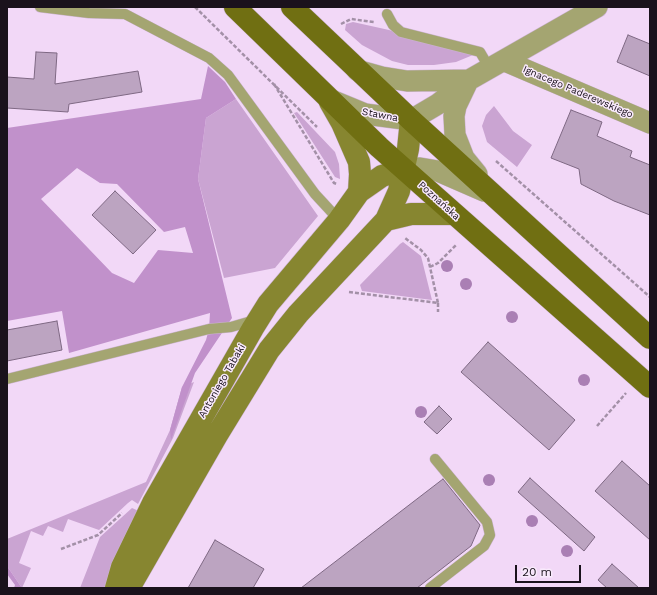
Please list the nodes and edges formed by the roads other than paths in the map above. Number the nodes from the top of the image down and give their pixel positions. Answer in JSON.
{"nodes":[{"id":1,"x":40,"y":7,"type":"edge"},
{"id":2,"x":235,"y":7,"type":"edge"},
{"id":3,"x":292,"y":7,"type":"edge"},
{"id":4,"x":597,"y":7,"type":"edge"},
{"id":5,"x":387,"y":14,"type":"dead end"},
{"id":6,"x":498,"y":65,"type":"junction"},
{"id":7,"x":357,"y":70,"type":"junction"},
{"id":8,"x":469,"y":80,"type":"junction"},
{"id":9,"x":329,"y":99,"type":"junction"},
{"id":10,"x":411,"y":120,"type":"junction"},
{"id":11,"x":650,"y":124,"type":"edge"},
{"id":12,"x":404,"y":169,"type":"junction"},
{"id":13,"x":350,"y":188,"type":"junction"},
{"id":14,"x":497,"y":198,"type":"junction"},
{"id":15,"x":454,"y":214,"type":"junction"},
{"id":16,"x":339,"y":220,"type":"junction"},
{"id":17,"x":386,"y":220,"type":"junction"},
{"id":18,"x":259,"y":319,"type":"junction"},
{"id":19,"x":650,"y":338,"type":"edge"},
{"id":20,"x":7,"y":379,"type":"edge"},
{"id":21,"x":650,"y":387,"type":"edge"},
{"id":22,"x":435,"y":459,"type":"dead end"},
{"id":23,"x":116,"y":588,"type":"edge"},
{"id":24,"x":129,"y":588,"type":"edge"},
{"id":25,"x":430,"y":588,"type":"edge"}],
"edges":[{"from":1,"to":16,"type":"lane"},
{"from":2,"to":9,"type":"main road","name":"Poznańska"},
{"from":3,"to":7,"type":"main road"},
{"from":4,"to":6,"type":"street","name":"Stawna"},
{"from":5,"to":6,"type":"lane"},
{"from":6,"to":8,"type":"street","name":"Stawna"},
{"from":6,"to":11,"type":"street","name":"Ignacego Paderewskiego"},
{"from":7,"to":8,"type":"street","name":"Stawna"},
{"from":7,"to":10,"type":"main road"},
{"from":8,"to":10,"type":"street","name":"Stawna"},
{"from":8,"to":14,"type":"street"},
{"from":9,"to":10,"type":"street","name":"Stawna"},
{"from":9,"to":12,"type":"main road","name":"Poznańska"},
{"from":9,"to":13,"type":"street","name":"Antoniego Tabaki"},
{"from":10,"to":12,"type":"street"},
{"from":10,"to":14,"type":"main road"},
{"from":12,"to":13,"type":"street","name":"Antoniego Tabaki"},
{"from":12,"to":14,"type":"street","name":"Antoniego Tabaki"},
{"from":12,"to":15,"type":"main road","name":"Poznańska"},
{"from":12,"to":17,"type":"street"},
{"from":13,"to":16,"type":"street","name":"Antoniego Tabaki"},
{"from":14,"to":19,"type":"main road"},
{"from":15,"to":17,"type":"street"},
{"from":15,"to":21,"type":"main road","name":"Poznańska"},
{"from":16,"to":18,"type":"street","name":"Antoniego Tabaki"},
{"from":17,"to":24,"type":"street"},
{"from":18,"to":20,"type":"lane"},
{"from":18,"to":23,"type":"street","name":"Antoniego Tabaki"},
{"from":22,"to":25,"type":"lane"}]}
